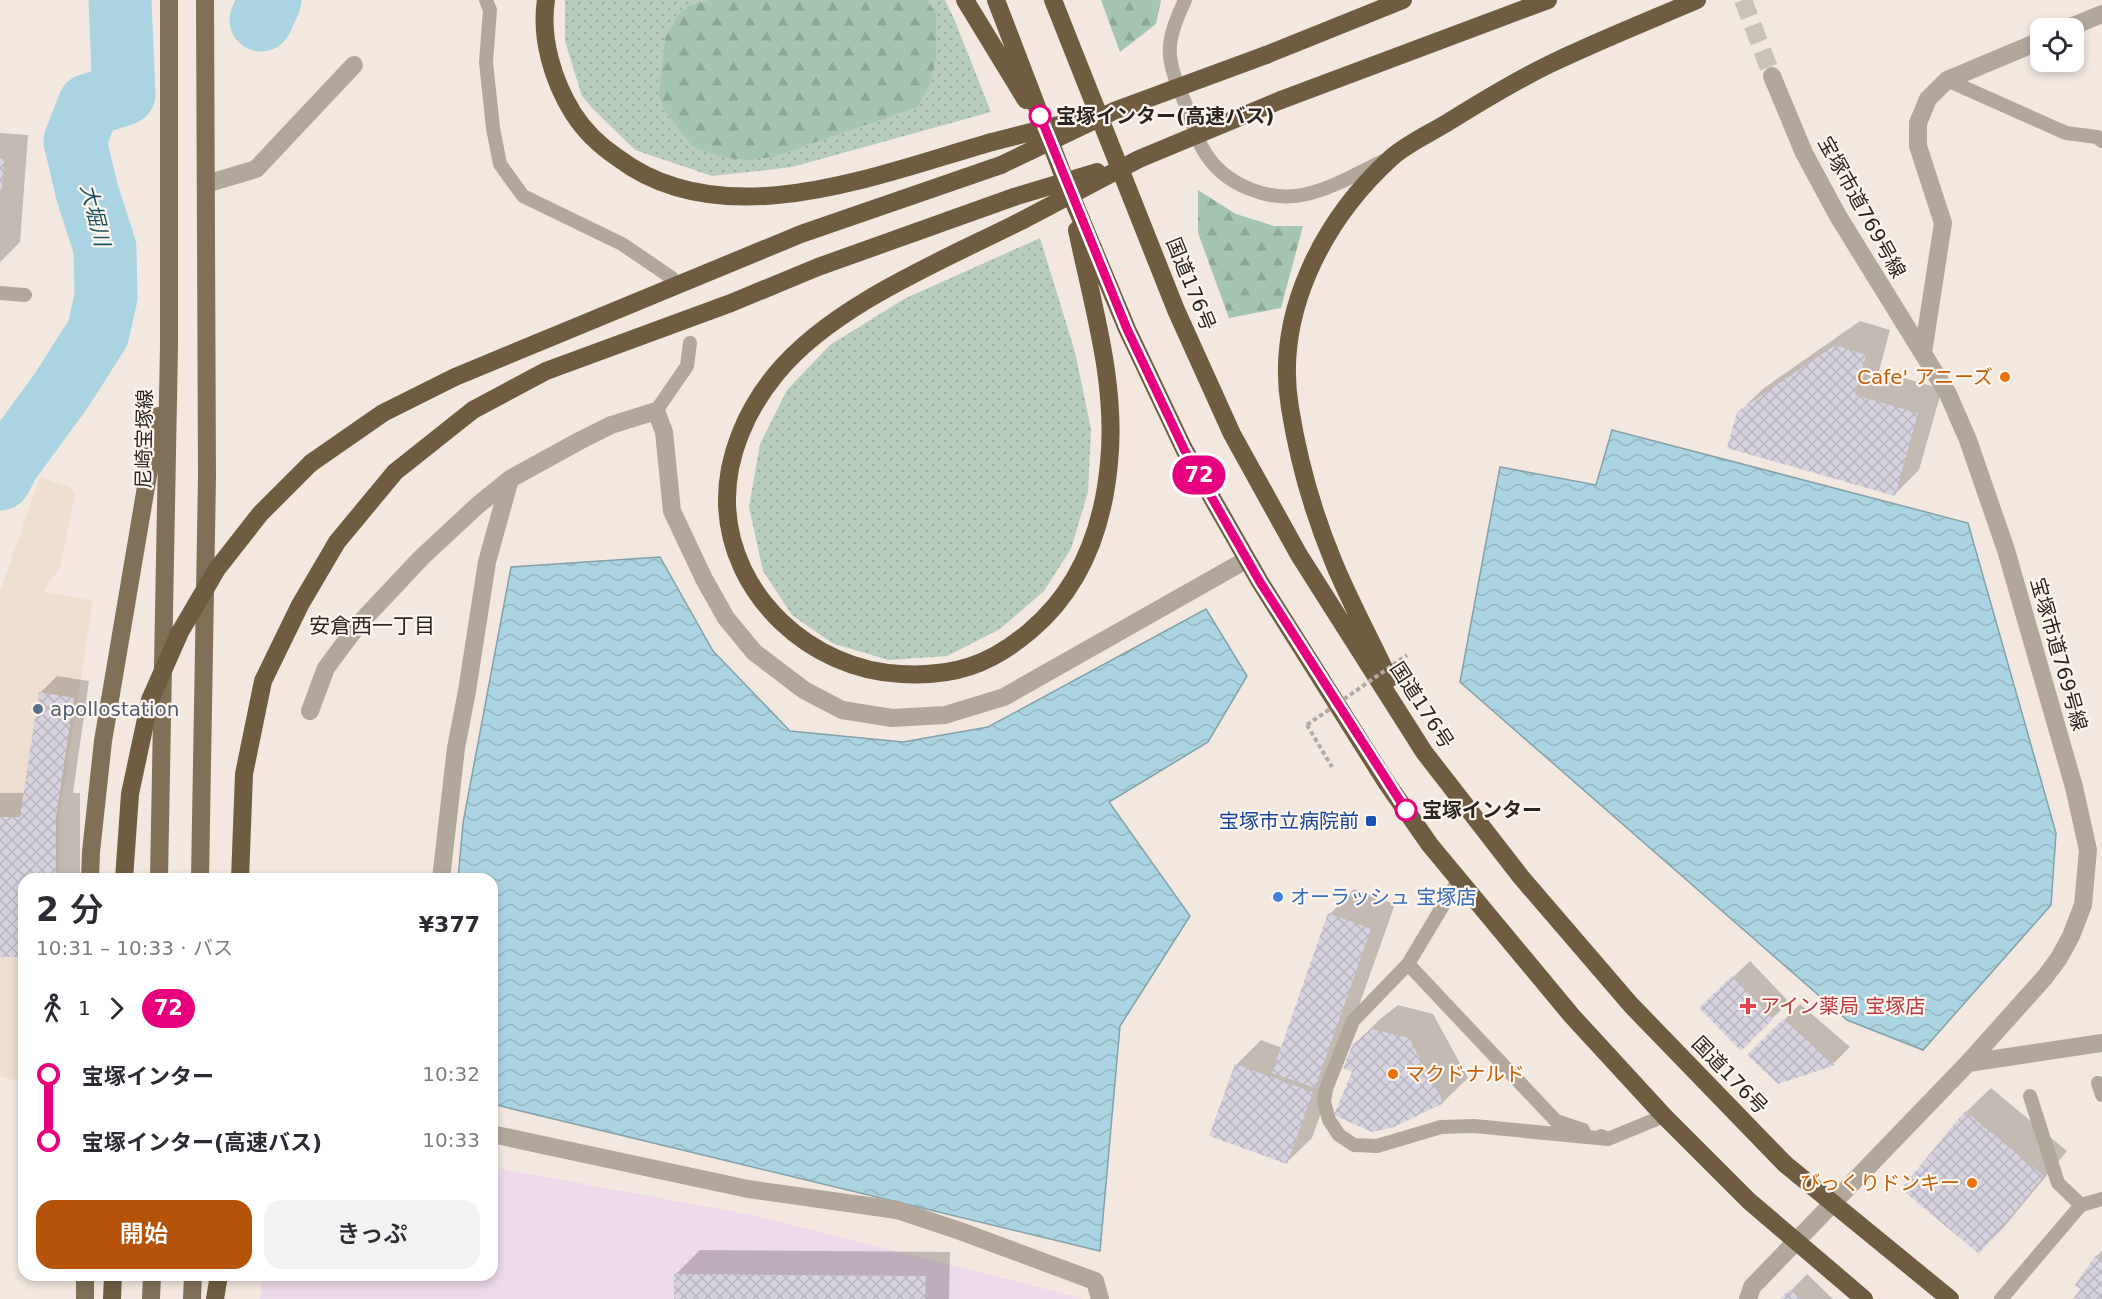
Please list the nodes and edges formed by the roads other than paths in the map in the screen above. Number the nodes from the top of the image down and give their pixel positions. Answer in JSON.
{"nodes":[{"id":1,"x":169,"y":0,"type":"edge"},
{"id":2,"x":205,"y":0,"type":"edge"},
{"id":3,"x":486,"y":0,"type":"edge"},
{"id":4,"x":546,"y":0,"type":"edge"},
{"id":5,"x":965,"y":0,"type":"edge"},
{"id":6,"x":996,"y":0,"type":"edge"},
{"id":7,"x":1053,"y":0,"type":"edge"},
{"id":8,"x":1185,"y":0,"type":"edge"},
{"id":9,"x":1403,"y":0,"type":"edge"},
{"id":10,"x":1548,"y":0,"type":"edge"},
{"id":11,"x":1697,"y":0,"type":"edge"},
{"id":12,"x":2102,"y":14,"type":"edge"},
{"id":13,"x":2084,"y":21,"type":"edge"},
{"id":14,"x":2030,"y":45,"type":"edge"},
{"id":15,"x":354,"y":65,"type":"dead end"},
{"id":16,"x":1772,"y":76,"type":"tunnel mouth"},
{"id":17,"x":1947,"y":80,"type":"junction"},
{"id":18,"x":1114,"y":111,"type":"junction"},
{"id":19,"x":1047,"y":135,"type":"junction"},
{"id":20,"x":2102,"y":141,"type":"edge"},
{"id":21,"x":1393,"y":157,"type":"junction"},
{"id":22,"x":1139,"y":159,"type":"junction"},
{"id":23,"x":206,"y":184,"type":"junction"},
{"id":24,"x":1068,"y":188,"type":"junction"},
{"id":25,"x":672,"y":278,"type":"dead end"},
{"id":26,"x":0,"y":293,"type":"edge"},
{"id":27,"x":25,"y":295,"type":"dead end"},
{"id":28,"x":690,"y":343,"type":"dead end"},
{"id":29,"x":169,"y":346,"type":"junction"},
{"id":30,"x":1923,"y":353,"type":"junction"},
{"id":31,"x":656,"y":411,"type":"junction"},
{"id":32,"x":510,"y":479,"type":"junction"},
{"id":33,"x":1246,"y":560,"type":"junction"},
{"id":34,"x":310,"y":711,"type":"dead end"},
{"id":35,"x":1424,"y":752,"type":"junction"},
{"id":36,"x":2095,"y":851,"type":"edge"},
{"id":37,"x":90,"y":873,"type":"edge"},
{"id":38,"x":124,"y":873,"type":"edge"},
{"id":39,"x":159,"y":873,"type":"edge"},
{"id":40,"x":200,"y":873,"type":"edge"},
{"id":41,"x":240,"y":873,"type":"edge"},
{"id":42,"x":442,"y":873,"type":"edge"},
{"id":43,"x":1459,"y":879,"type":"junction"},
{"id":44,"x":1408,"y":964,"type":"junction"},
{"id":45,"x":2102,"y":1043,"type":"edge"},
{"id":46,"x":1968,"y":1063,"type":"junction"},
{"id":47,"x":2030,"y":1096,"type":"dead end"},
{"id":48,"x":1664,"y":1116,"type":"junction"},
{"id":49,"x":498,"y":1135,"type":"edge"},
{"id":50,"x":1608,"y":1138,"type":"junction"},
{"id":51,"x":2102,"y":1199,"type":"edge"},
{"id":52,"x":1832,"y":1203,"type":"junction"},
{"id":53,"x":2081,"y":1205,"type":"junction"},
{"id":54,"x":1795,"y":1241,"type":"junction"},
{"id":55,"x":85,"y":1281,"type":"edge"},
{"id":56,"x":113,"y":1281,"type":"edge"},
{"id":57,"x":152,"y":1281,"type":"edge"},
{"id":58,"x":193,"y":1281,"type":"edge"},
{"id":59,"x":218,"y":1281,"type":"edge"},
{"id":60,"x":85,"y":1299,"type":"edge"},
{"id":61,"x":112,"y":1299,"type":"edge"},
{"id":62,"x":151,"y":1299,"type":"edge"},
{"id":63,"x":192,"y":1299,"type":"edge"},
{"id":64,"x":215,"y":1299,"type":"edge"},
{"id":65,"x":1100,"y":1299,"type":"edge"},
{"id":66,"x":1748,"y":1299,"type":"edge"},
{"id":67,"x":1864,"y":1299,"type":"edge"},
{"id":68,"x":1950,"y":1299,"type":"edge"},
{"id":69,"x":2001,"y":1299,"type":"edge"}],
"edges":[{"from":1,"to":29,"type":"main road","name":"尼崎宝塚線"},
{"from":2,"to":23,"type":"main road"},
{"from":3,"to":25,"type":"lane"},
{"from":4,"to":18,"type":"highway","bridge":true},
{"from":5,"to":19,"type":"highway"},
{"from":6,"to":19,"type":"highway"},
{"from":7,"to":35,"type":"highway","name":"国道176号"},
{"from":8,"to":21,"type":"lane"},
{"from":9,"to":18,"type":"highway","bridge":true},
{"from":10,"to":22,"type":"highway","bridge":true},
{"from":11,"to":21,"type":"highway"},
{"from":12,"to":13,"type":"street"},
{"from":14,"to":17,"type":"street"},
{"from":15,"to":23,"type":"street"},
{"from":16,"to":30,"type":"street","name":"宝塚市道769号線"},
{"from":17,"to":20,"type":"lane"},
{"from":17,"to":30,"type":"street"},
{"from":18,"to":38,"type":"highway","bridge":true},
{"from":19,"to":24,"type":"highway"},
{"from":21,"to":35,"type":"highway"},
{"from":22,"to":24,"type":"highway","bridge":true},
{"from":22,"to":41,"type":"highway","bridge":true},
{"from":23,"to":40,"type":"main road"},
{"from":24,"to":33,"type":"highway"},
{"from":26,"to":27,"type":"lane"},
{"from":28,"to":31,"type":"lane"},
{"from":29,"to":37,"type":"main road"},
{"from":29,"to":39,"type":"main road","name":"尼崎宝塚線"},
{"from":30,"to":36,"type":"street","name":"宝塚市道769号線"},
{"from":31,"to":32,"type":"street"},
{"from":31,"to":33,"type":"street"},
{"from":32,"to":34,"type":"street"},
{"from":32,"to":42,"type":"street"},
{"from":33,"to":43,"type":"highway"},
{"from":35,"to":52,"type":"highway","name":"国道176号"},
{"from":36,"to":46,"type":"street","name":"宝塚市道769号線"},
{"from":43,"to":44,"type":"lane"},
{"from":43,"to":48,"type":"highway"},
{"from":44,"to":50,"type":"lane"},
{"from":44,"to":50,"type":"lane"},
{"from":45,"to":46,"type":"street"},
{"from":46,"to":52,"type":"street","name":"宝塚市道769号線"},
{"from":47,"to":53,"type":"lane"},
{"from":48,"to":50,"type":"lane"},
{"from":48,"to":54,"type":"highway"},
{"from":49,"to":65,"type":"street"},
{"from":51,"to":53,"type":"lane"},
{"from":52,"to":54,"type":"street","name":"宝塚市道769号線"},
{"from":52,"to":68,"type":"highway","name":"国道176号"},
{"from":53,"to":69,"type":"lane"},
{"from":54,"to":66,"type":"street","name":"宝塚市道769号線"},
{"from":54,"to":67,"type":"highway"},
{"from":55,"to":60,"type":"main road"},
{"from":56,"to":61,"type":"highway"},
{"from":57,"to":62,"type":"main road"},
{"from":58,"to":63,"type":"main road"},
{"from":59,"to":64,"type":"highway"}]}
